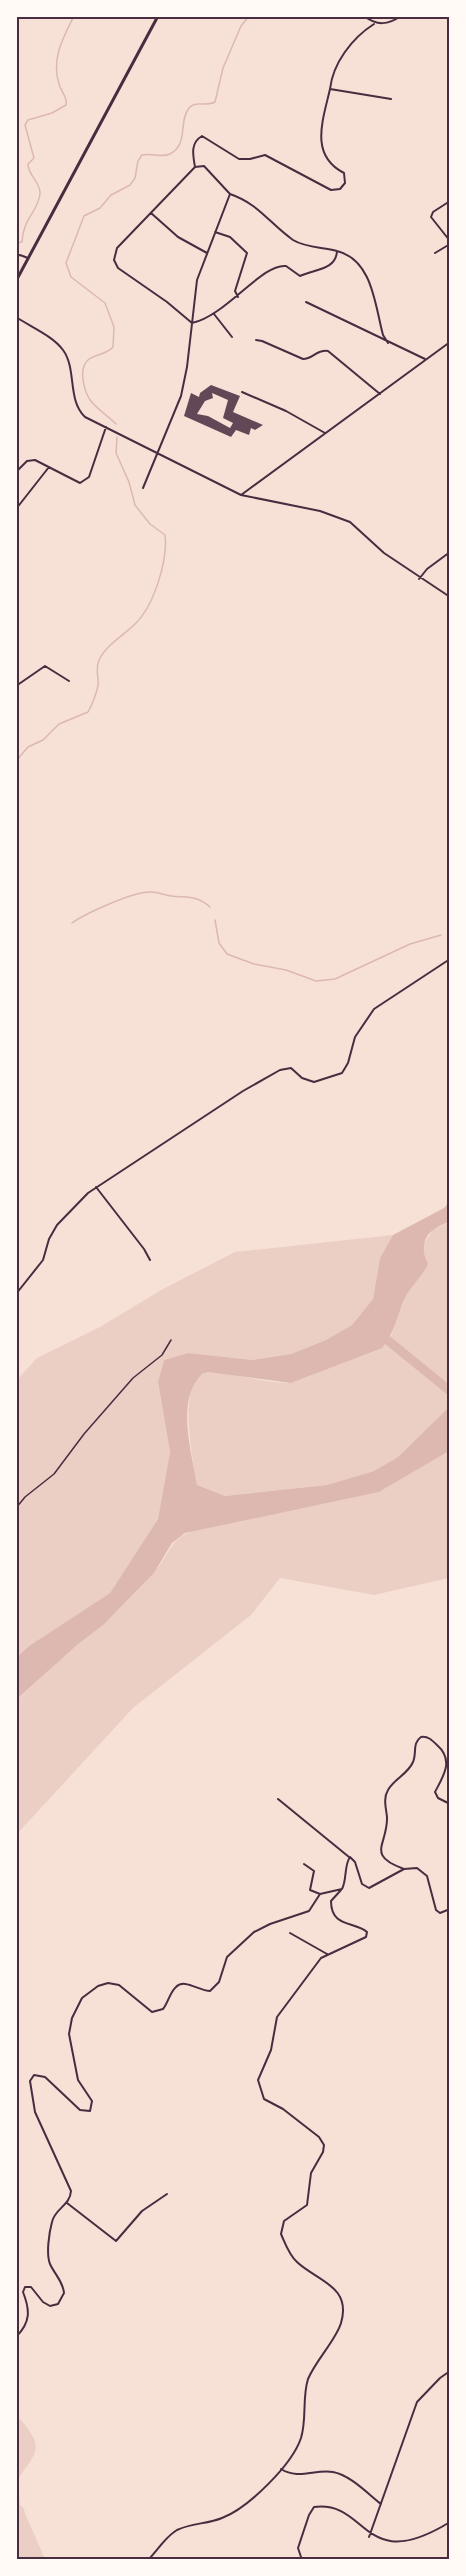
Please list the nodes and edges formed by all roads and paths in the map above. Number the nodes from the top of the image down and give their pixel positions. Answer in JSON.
{"nodes":[{"id":1,"x":158,"y":16,"type":"edge"},
{"id":2,"x":364,"y":16,"type":"edge"},
{"id":3,"x":401,"y":16,"type":"edge"},
{"id":4,"x":374,"y":24,"type":"junction"},
{"id":5,"x":330,"y":89,"type":"junction"},
{"id":6,"x":391,"y":99,"type":"dead end"},
{"id":7,"x":195,"y":167,"type":"junction"},
{"id":8,"x":231,"y":194,"type":"junction"},
{"id":9,"x":450,"y":201,"type":"edge"},
{"id":10,"x":151,"y":213,"type":"junction"},
{"id":11,"x":215,"y":232,"type":"junction"},
{"id":12,"x":450,"y":243,"type":"edge"},
{"id":13,"x":337,"y":250,"type":"junction"},
{"id":14,"x":207,"y":253,"type":"junction"},
{"id":15,"x":435,"y":253,"type":"dead end"},
{"id":16,"x":16,"y":256,"type":"edge"},
{"id":17,"x":29,"y":258,"type":"junction"},
{"id":18,"x":16,"y":281,"type":"edge"},
{"id":19,"x":238,"y":297,"type":"junction"},
{"id":20,"x":306,"y":302,"type":"dead end"},
{"id":21,"x":214,"y":314,"type":"junction"},
{"id":22,"x":16,"y":317,"type":"edge"},
{"id":23,"x":192,"y":323,"type":"junction"},
{"id":24,"x":232,"y":337,"type":"dead end"},
{"id":25,"x":256,"y":340,"type":"dead end"},
{"id":26,"x":450,"y":342,"type":"edge"},
{"id":27,"x":388,"y":343,"type":"junction"},
{"id":28,"x":426,"y":360,"type":"junction"},
{"id":29,"x":242,"y":392,"type":"dead end"},
{"id":30,"x":380,"y":394,"type":"junction"},
{"id":31,"x":106,"y":427,"type":"junction"},
{"id":32,"x":325,"y":433,"type":"junction"},
{"id":33,"x":157,"y":452,"type":"junction"},
{"id":34,"x":49,"y":467,"type":"junction"},
{"id":35,"x":16,"y":472,"type":"edge"},
{"id":36,"x":143,"y":488,"type":"dead end"},
{"id":37,"x":241,"y":495,"type":"junction"},
{"id":38,"x":16,"y":509,"type":"edge"},
{"id":39,"x":450,"y":552,"type":"edge"},
{"id":40,"x":419,"y":579,"type":"junction"},
{"id":41,"x":450,"y":597,"type":"edge"},
{"id":42,"x":69,"y":681,"type":"dead end"},
{"id":43,"x":16,"y":686,"type":"edge"},
{"id":44,"x":450,"y":959,"type":"edge"},
{"id":45,"x":96,"y":1187,"type":"junction"},
{"id":46,"x":150,"y":1260,"type":"dead end"},
{"id":47,"x":16,"y":1294,"type":"edge"},
{"id":48,"x":171,"y":1340,"type":"dead end"},
{"id":49,"x":16,"y":1508,"type":"edge"},
{"id":50,"x":278,"y":1798,"type":"dead end"},
{"id":51,"x":450,"y":1804,"type":"edge"},
{"id":52,"x":349,"y":1857,"type":"junction"},
{"id":53,"x":304,"y":1864,"type":"dead end"},
{"id":54,"x":404,"y":1869,"type":"junction"},
{"id":55,"x":342,"y":1889,"type":"junction"},
{"id":56,"x":320,"y":1894,"type":"junction"},
{"id":57,"x":450,"y":1909,"type":"edge"},
{"id":58,"x":290,"y":1933,"type":"dead end"},
{"id":59,"x":327,"y":1954,"type":"junction"},
{"id":60,"x":167,"y":2194,"type":"dead end"},
{"id":61,"x":67,"y":2204,"type":"junction"},
{"id":62,"x":16,"y":2337,"type":"edge"},
{"id":63,"x":450,"y":2371,"type":"edge"},
{"id":64,"x":281,"y":2469,"type":"junction"},
{"id":65,"x":381,"y":2504,"type":"junction"},
{"id":66,"x":450,"y":2522,"type":"edge"},
{"id":67,"x":369,"y":2537,"type":"junction"},
{"id":68,"x":374,"y":2541,"type":"dead end"},
{"id":69,"x":397,"y":2546,"type":"dead end"},
{"id":70,"x":148,"y":2559,"type":"edge"},
{"id":71,"x":302,"y":2559,"type":"edge"}],
"edges":[{"from":1,"to":17,"type":"street"},
{"from":2,"to":4,"type":"street"},
{"from":3,"to":4,"type":"street"},
{"from":4,"to":5,"type":"street"},
{"from":5,"to":6,"type":"street"},
{"from":5,"to":7,"type":"street"},
{"from":7,"to":8,"type":"street"},
{"from":7,"to":10,"type":"street"},
{"from":8,"to":11,"type":"street"},
{"from":8,"to":13,"type":"street"},
{"from":9,"to":12,"type":"street"},
{"from":10,"to":14,"type":"street"},
{"from":10,"to":23,"type":"street"},
{"from":11,"to":14,"type":"street"},
{"from":11,"to":19,"type":"street"},
{"from":12,"to":15,"type":"street"},
{"from":13,"to":19,"type":"street"},
{"from":13,"to":27,"type":"street"},
{"from":14,"to":23,"type":"street"},
{"from":16,"to":17,"type":"street"},
{"from":17,"to":18,"type":"street"},
{"from":19,"to":21,"type":"street"},
{"from":20,"to":27,"type":"street"},
{"from":21,"to":23,"type":"street"},
{"from":21,"to":24,"type":"street"},
{"from":22,"to":31,"type":"street"},
{"from":23,"to":33,"type":"street"},
{"from":25,"to":30,"type":"street"},
{"from":26,"to":28,"type":"street"},
{"from":27,"to":28,"type":"street"},
{"from":28,"to":30,"type":"street"},
{"from":29,"to":32,"type":"street"},
{"from":30,"to":32,"type":"street"},
{"from":31,"to":33,"type":"street"},
{"from":31,"to":34,"type":"street"},
{"from":32,"to":37,"type":"street"},
{"from":33,"to":36,"type":"street"},
{"from":33,"to":37,"type":"street"},
{"from":34,"to":35,"type":"street"},
{"from":34,"to":38,"type":"street"},
{"from":37,"to":40,"type":"street"},
{"from":39,"to":40,"type":"street"},
{"from":40,"to":41,"type":"street"},
{"from":42,"to":43,"type":"street"},
{"from":44,"to":45,"type":"street"},
{"from":45,"to":46,"type":"street"},
{"from":45,"to":47,"type":"street"},
{"from":48,"to":49,"type":"path"},
{"from":50,"to":52,"type":"street"},
{"from":51,"to":54,"type":"street"},
{"from":52,"to":54,"type":"street"},
{"from":52,"to":55,"type":"street"},
{"from":53,"to":56,"type":"street"},
{"from":54,"to":57,"type":"street"},
{"from":55,"to":56,"type":"street"},
{"from":55,"to":59,"type":"street"},
{"from":56,"to":61,"type":"street"},
{"from":58,"to":59,"type":"street"},
{"from":59,"to":64,"type":"street"},
{"from":60,"to":61,"type":"street"},
{"from":61,"to":62,"type":"street"},
{"from":63,"to":65,"type":"street"},
{"from":64,"to":65,"type":"street"},
{"from":64,"to":70,"type":"street"},
{"from":65,"to":67,"type":"street"},
{"from":66,"to":69,"type":"street"},
{"from":67,"to":68,"type":"street"},
{"from":67,"to":71,"type":"street"}]}
